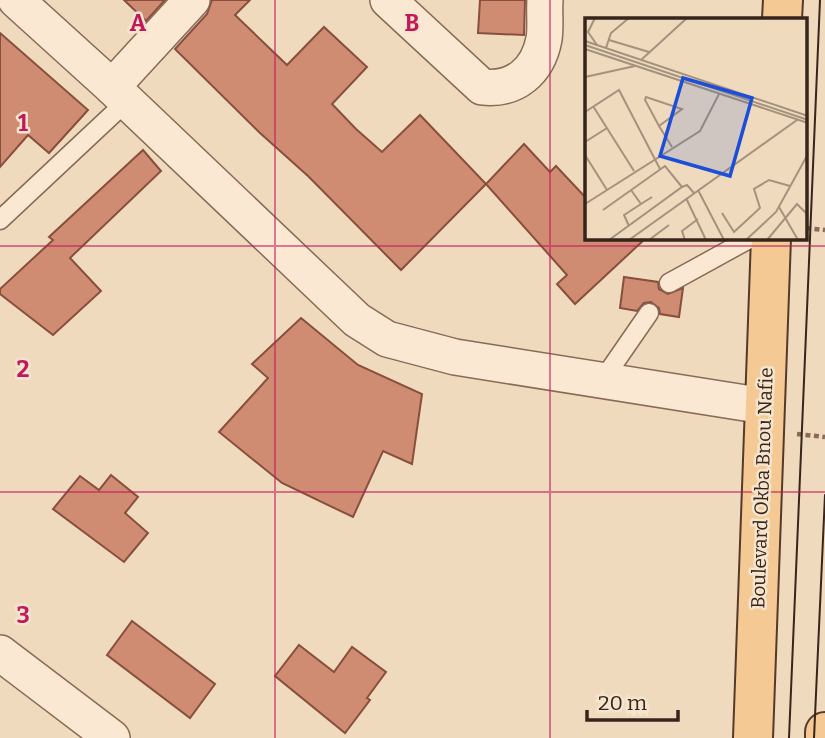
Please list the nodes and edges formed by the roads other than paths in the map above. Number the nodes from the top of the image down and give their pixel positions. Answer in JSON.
{"nodes":[{"id":1,"x":16,"y":0,"type":"edge"},
{"id":2,"x":192,"y":0,"type":"edge"},
{"id":3,"x":388,"y":0,"type":"edge"},
{"id":4,"x":545,"y":0,"type":"edge"},
{"id":5,"x":783,"y":0,"type":"edge"},
{"id":6,"x":782,"y":18,"type":"edge"},
{"id":7,"x":120,"y":94,"type":"junction"},
{"id":8,"x":0,"y":220,"type":"edge"},
{"id":9,"x":747,"y":240,"type":"edge"},
{"id":10,"x":771,"y":240,"type":"edge"},
{"id":11,"x":669,"y":283,"type":"dead end"},
{"id":12,"x":649,"y":313,"type":"dead end"},
{"id":13,"x":602,"y":381,"type":"junction"},
{"id":14,"x":764,"y":406,"type":"junction"},
{"id":15,"x":0,"y":653,"type":"edge"},
{"id":16,"x":825,"y":732,"type":"edge"},
{"id":17,"x":112,"y":738,"type":"edge"},
{"id":18,"x":753,"y":738,"type":"edge"},
{"id":19,"x":825,"y":738,"type":"edge"}],
"edges":[{"from":1,"to":7,"type":"street"},
{"from":2,"to":7,"type":"street"},
{"from":3,"to":4,"type":"street"},
{"from":5,"to":6,"type":"main road"},
{"from":7,"to":8,"type":"lane"},
{"from":7,"to":13,"type":"street"},
{"from":9,"to":11,"type":"lane"},
{"from":10,"to":14,"type":"main road","name":"Boulevard Okba Bnou Nafie"},
{"from":12,"to":13,"type":"lane"},
{"from":13,"to":14,"type":"street"},
{"from":14,"to":18,"type":"main road","name":"Boulevard Okba Bnou Nafie"},
{"from":15,"to":17,"type":"street"},
{"from":16,"to":19,"type":"main road"}]}
